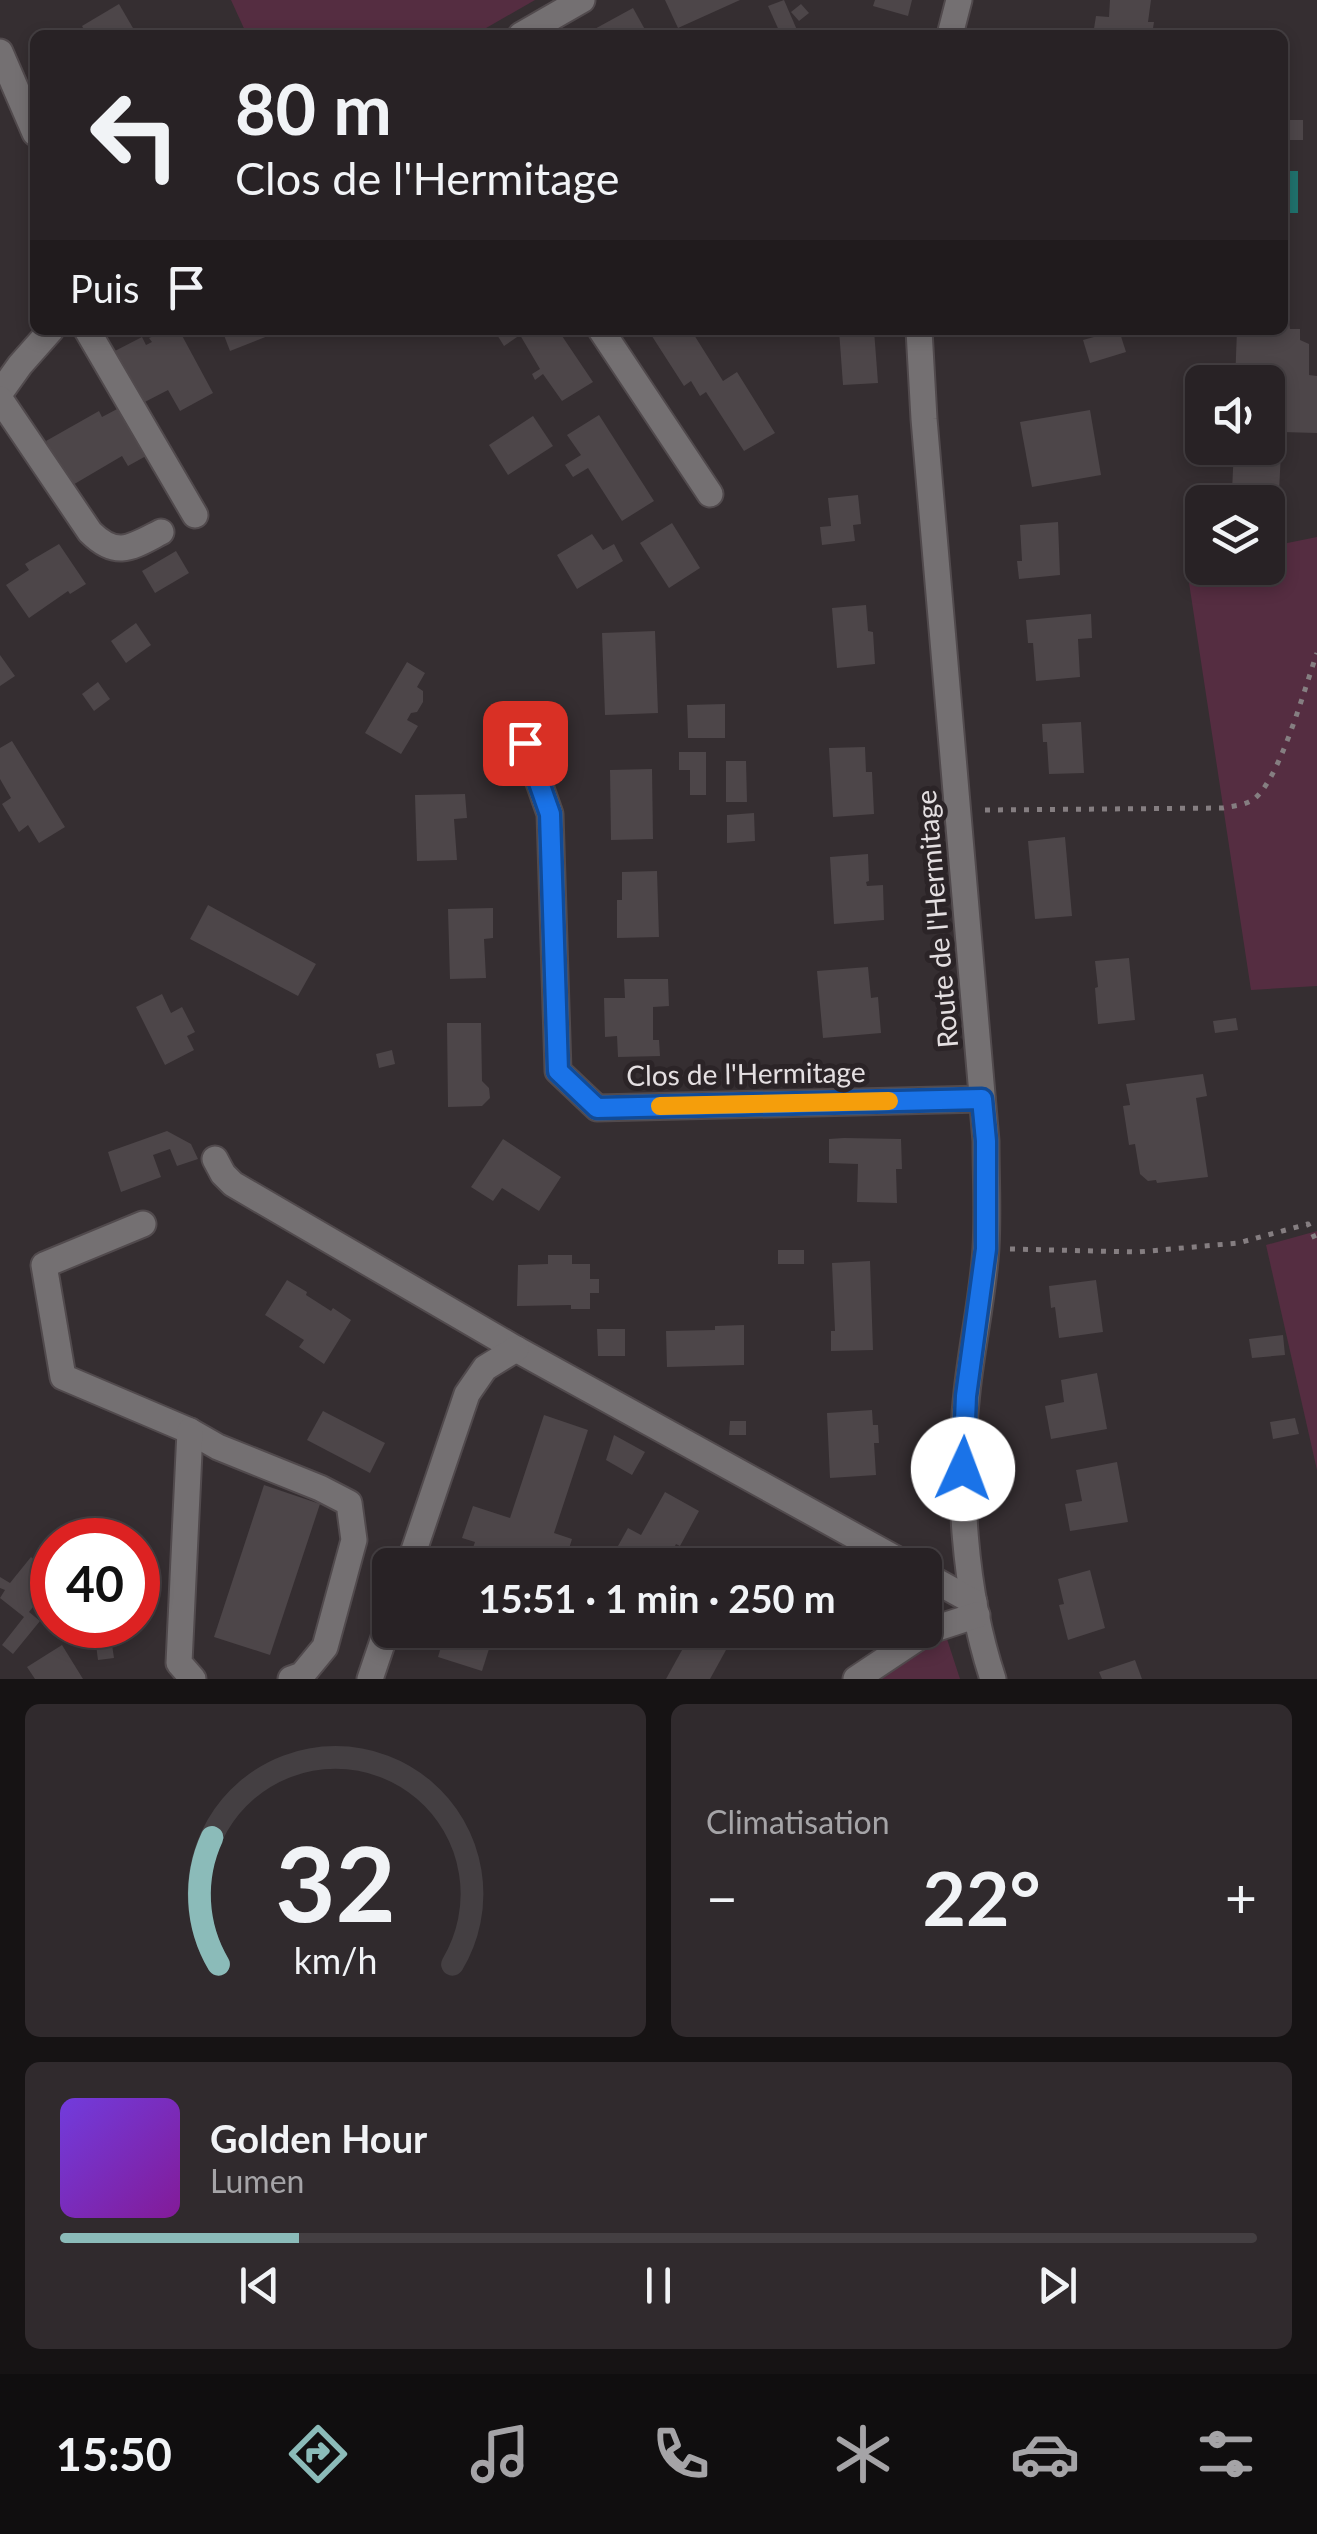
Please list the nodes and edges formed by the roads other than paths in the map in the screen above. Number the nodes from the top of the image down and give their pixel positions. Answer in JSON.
{"nodes":[{"id":1,"x":582,"y":0,"type":"edge"},
{"id":2,"x":960,"y":0,"type":"edge"},
{"id":3,"x":530,"y":30,"type":"edge"},
{"id":4,"x":951,"y":30,"type":"edge"},
{"id":5,"x":0,"y":52,"type":"edge"},
{"id":6,"x":30,"y":121,"type":"edge"},
{"id":7,"x":47,"y":335,"type":"edge"},
{"id":8,"x":91,"y":335,"type":"edge"},
{"id":9,"x":603,"y":335,"type":"edge"},
{"id":10,"x":919,"y":335,"type":"edge"},
{"id":11,"x":0,"y":396,"type":"edge"},
{"id":12,"x":710,"y":494,"type":"dead end"},
{"id":13,"x":194,"y":515,"type":"dead end"},
{"id":14,"x":162,"y":532,"type":"dead end"},
{"id":15,"x":525,"y":743,"type":"dead end"},
{"id":16,"x":982,"y":1099,"type":"junction"},
{"id":17,"x":215,"y":1160,"type":"dead end"},
{"id":18,"x":143,"y":1224,"type":"dead end"},
{"id":19,"x":516,"y":1349,"type":"junction"},
{"id":20,"x":190,"y":1430,"type":"junction"},
{"id":21,"x":415,"y":1548,"type":"edge"},
{"id":22,"x":876,"y":1548,"type":"edge"},
{"id":23,"x":942,"y":1586,"type":"edge"},
{"id":24,"x":976,"y":1609,"type":"junction"},
{"id":25,"x":381,"y":1648,"type":"edge"},
{"id":26,"x":193,"y":1679,"type":"edge"},
{"id":27,"x":291,"y":1679,"type":"edge"},
{"id":28,"x":370,"y":1679,"type":"edge"},
{"id":29,"x":856,"y":1679,"type":"edge"},
{"id":30,"x":994,"y":1679,"type":"edge"}],
"edges":[{"from":1,"to":3,"type":"street"},
{"from":2,"to":4,"type":"street"},
{"from":5,"to":6,"type":"street"},
{"from":7,"to":11,"type":"street"},
{"from":8,"to":13,"type":"street"},
{"from":9,"to":12,"type":"street"},
{"from":10,"to":16,"type":"street","name":"Route de l'Hermitage"},
{"from":11,"to":14,"type":"street"},
{"from":15,"to":16,"type":"street","name":"Clos de l'Hermitage"},
{"from":16,"to":24,"type":"street","name":"Route de l'Hermitage"},
{"from":17,"to":19,"type":"street"},
{"from":18,"to":20,"type":"street"},
{"from":19,"to":21,"type":"street"},
{"from":19,"to":22,"type":"street"},
{"from":20,"to":26,"type":"street"},
{"from":20,"to":27,"type":"street"},
{"from":23,"to":24,"type":"street"},
{"from":24,"to":29,"type":"street"},
{"from":24,"to":30,"type":"street","name":"Route de l'Hermitage"},
{"from":25,"to":28,"type":"street"}]}
